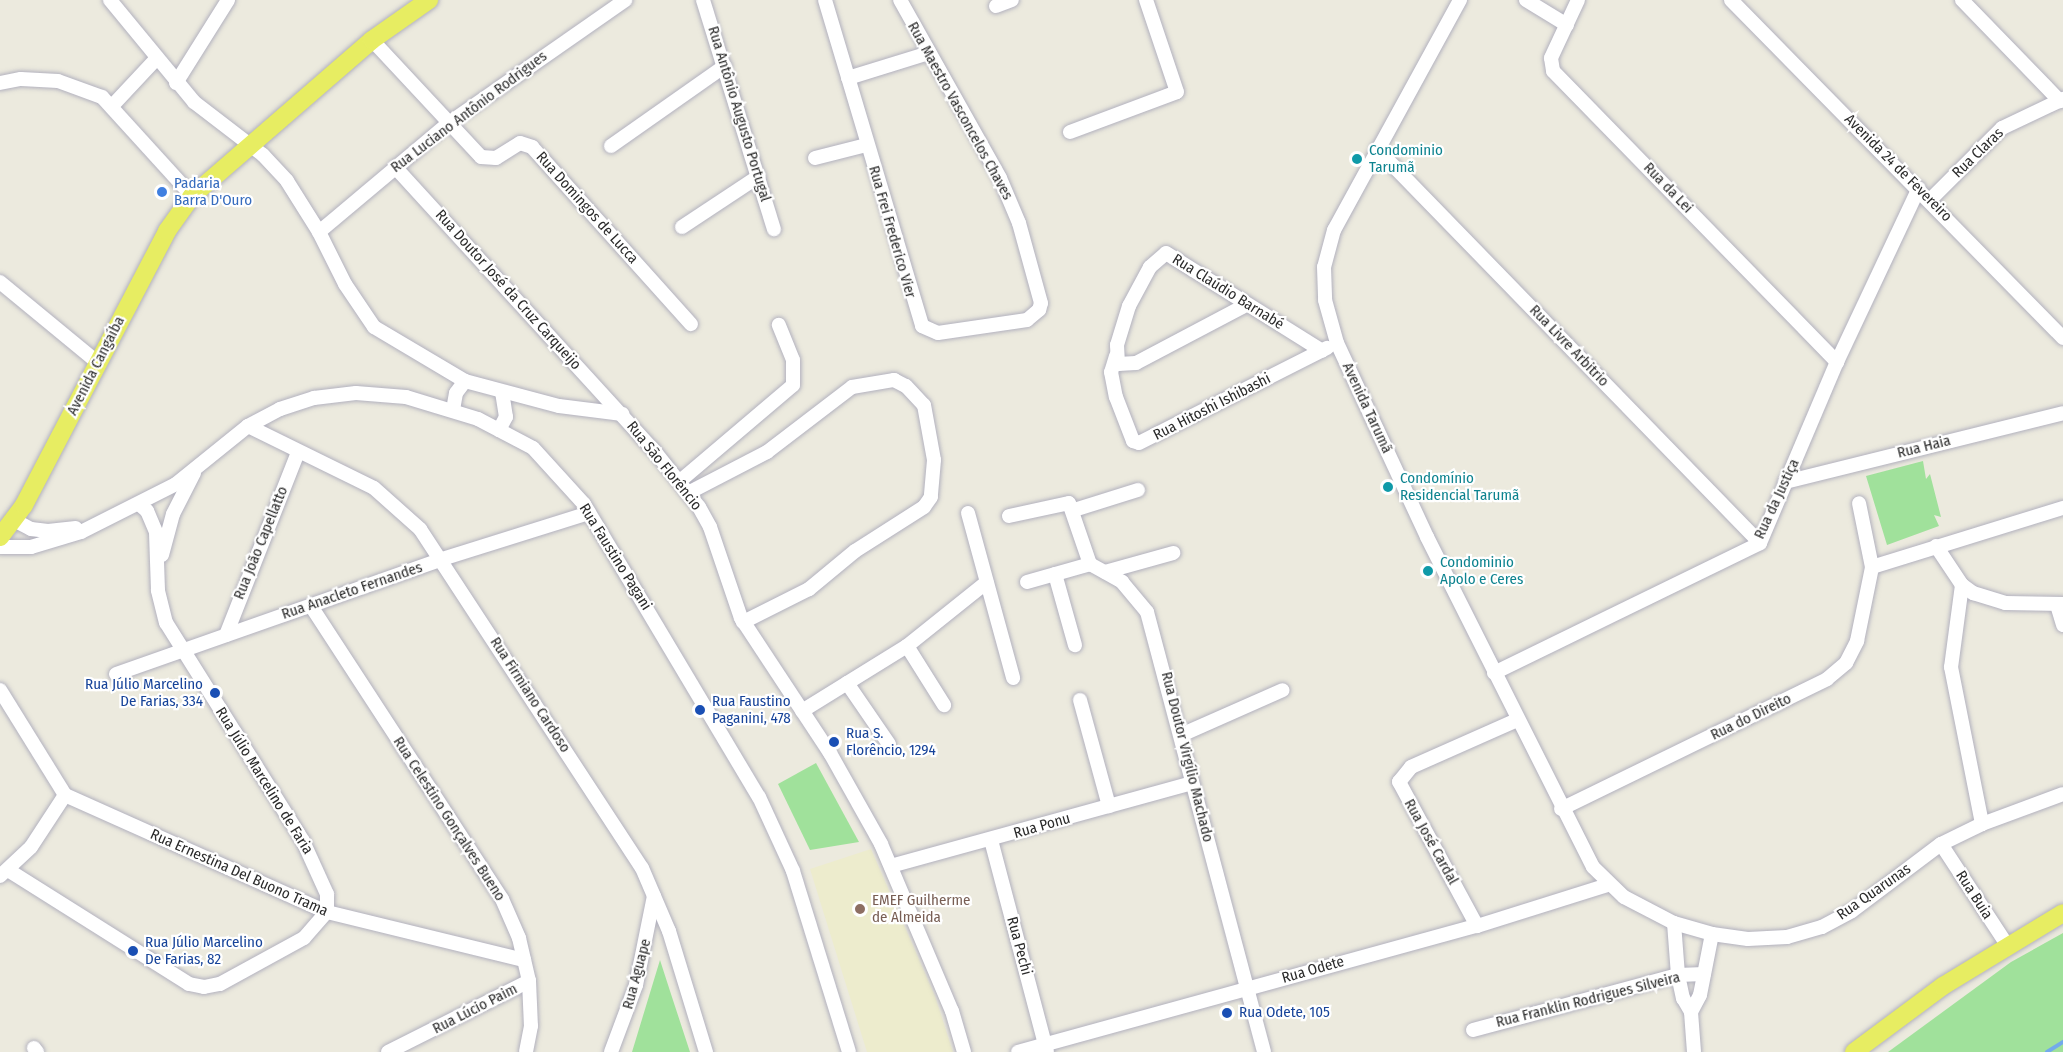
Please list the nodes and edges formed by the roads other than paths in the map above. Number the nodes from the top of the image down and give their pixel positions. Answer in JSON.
{"nodes":[{"id":1,"x":110,"y":0,"type":"edge"},
{"id":2,"x":228,"y":0,"type":"edge"},
{"id":3,"x":429,"y":0,"type":"edge"},
{"id":4,"x":625,"y":0,"type":"edge"},
{"id":5,"x":703,"y":0,"type":"edge"},
{"id":6,"x":825,"y":0,"type":"edge"},
{"id":7,"x":900,"y":0,"type":"edge"},
{"id":8,"x":1012,"y":0,"type":"edge"},
{"id":9,"x":1146,"y":0,"type":"edge"},
{"id":10,"x":1460,"y":0,"type":"edge"},
{"id":11,"x":1526,"y":0,"type":"edge"},
{"id":12,"x":1578,"y":0,"type":"edge"},
{"id":13,"x":1731,"y":0,"type":"edge"},
{"id":14,"x":1962,"y":0,"type":"edge"},
{"id":15,"x":996,"y":6,"type":"dead end"},
{"id":16,"x":1567,"y":25,"type":"junction"},
{"id":17,"x":372,"y":40,"type":"junction"},
{"id":18,"x":929,"y":53,"type":"junction"},
{"id":19,"x":157,"y":58,"type":"junction"},
{"id":20,"x":725,"y":66,"type":"junction"},
{"id":21,"x":848,"y":78,"type":"junction"},
{"id":22,"x":176,"y":82,"type":"junction"},
{"id":23,"x":0,"y":83,"type":"edge"},
{"id":24,"x":2061,"y":100,"type":"edge"},
{"id":25,"x":113,"y":105,"type":"junction"},
{"id":26,"x":449,"y":123,"type":"junction"},
{"id":27,"x":1070,"y":132,"type":"dead end"},
{"id":28,"x":866,"y":145,"type":"junction"},
{"id":29,"x":251,"y":146,"type":"junction"},
{"id":30,"x":611,"y":146,"type":"dead end"},
{"id":31,"x":1377,"y":149,"type":"junction"},
{"id":32,"x":815,"y":158,"type":"dead end"},
{"id":33,"x":395,"y":167,"type":"junction"},
{"id":34,"x":759,"y":176,"type":"junction"},
{"id":35,"x":1919,"y":188,"type":"junction"},
{"id":36,"x":192,"y":196,"type":"junction"},
{"id":37,"x":1930,"y":200,"type":"junction"},
{"id":38,"x":682,"y":227,"type":"dead end"},
{"id":39,"x":774,"y":228,"type":"dead end"},
{"id":40,"x":319,"y":232,"type":"junction"},
{"id":41,"x":0,"y":282,"type":"edge"},
{"id":42,"x":1040,"y":292,"type":"joint"},
{"id":43,"x":1246,"y":305,"type":"junction"},
{"id":44,"x":692,"y":324,"type":"dead end"},
{"id":45,"x":779,"y":325,"type":"dead end"},
{"id":46,"x":2063,"y":338,"type":"edge"},
{"id":47,"x":1337,"y":344,"type":"junction"},
{"id":48,"x":1322,"y":351,"type":"junction"},
{"id":49,"x":1116,"y":357,"type":"junction"},
{"id":50,"x":97,"y":362,"type":"junction"},
{"id":51,"x":1837,"y":362,"type":"junction"},
{"id":52,"x":465,"y":381,"type":"junction"},
{"id":53,"x":502,"y":393,"type":"junction"},
{"id":54,"x":453,"y":410,"type":"junction"},
{"id":55,"x":2063,"y":413,"type":"edge"},
{"id":56,"x":622,"y":414,"type":"junction"},
{"id":57,"x":248,"y":426,"type":"junction"},
{"id":58,"x":499,"y":430,"type":"junction"},
{"id":59,"x":298,"y":452,"type":"junction"},
{"id":60,"x":196,"y":469,"type":"junction"},
{"id":61,"x":680,"y":481,"type":"junction"},
{"id":62,"x":1785,"y":482,"type":"junction"},
{"id":63,"x":1138,"y":490,"type":"dead end"},
{"id":64,"x":688,"y":493,"type":"junction"},
{"id":65,"x":1859,"y":503,"type":"dead end"},
{"id":66,"x":139,"y":504,"type":"junction"},
{"id":67,"x":2063,"y":508,"type":"edge"},
{"id":68,"x":1074,"y":510,"type":"junction"},
{"id":69,"x":589,"y":513,"type":"junction"},
{"id":70,"x":968,"y":513,"type":"dead end"},
{"id":71,"x":1009,"y":516,"type":"dead end"},
{"id":72,"x":14,"y":519,"type":"junction"},
{"id":73,"x":93,"y":524,"type":"junction"},
{"id":74,"x":0,"y":537,"type":"edge"},
{"id":75,"x":1760,"y":543,"type":"junction"},
{"id":76,"x":1936,"y":546,"type":"junction"},
{"id":77,"x":0,"y":547,"type":"edge"},
{"id":78,"x":1173,"y":553,"type":"dead end"},
{"id":79,"x":442,"y":560,"type":"junction"},
{"id":80,"x":1090,"y":564,"type":"junction"},
{"id":81,"x":1872,"y":567,"type":"junction"},
{"id":82,"x":1105,"y":572,"type":"junction"},
{"id":83,"x":157,"y":574,"type":"junction"},
{"id":84,"x":1055,"y":574,"type":"junction"},
{"id":85,"x":987,"y":582,"type":"junction"},
{"id":86,"x":1027,"y":582,"type":"dead end"},
{"id":87,"x":1962,"y":585,"type":"junction"},
{"id":88,"x":2060,"y":604,"type":"edge"},
{"id":89,"x":311,"y":606,"type":"junction"},
{"id":90,"x":743,"y":622,"type":"junction"},
{"id":91,"x":2063,"y":625,"type":"edge"},
{"id":92,"x":226,"y":635,"type":"junction"},
{"id":93,"x":1075,"y":645,"type":"dead end"},
{"id":94,"x":907,"y":646,"type":"junction"},
{"id":95,"x":180,"y":651,"type":"junction"},
{"id":96,"x":1494,"y":673,"type":"junction"},
{"id":97,"x":116,"y":674,"type":"dead end"},
{"id":98,"x":1012,"y":678,"type":"dead end"},
{"id":99,"x":848,"y":682,"type":"junction"},
{"id":100,"x":0,"y":690,"type":"edge"},
{"id":101,"x":1283,"y":690,"type":"dead end"},
{"id":102,"x":1080,"y":700,"type":"dead end"},
{"id":103,"x":944,"y":705,"type":"dead end"},
{"id":104,"x":802,"y":711,"type":"junction"},
{"id":105,"x":1517,"y":720,"type":"junction"},
{"id":106,"x":1181,"y":735,"type":"junction"},
{"id":107,"x":889,"y":744,"type":"dead end"},
{"id":108,"x":1192,"y":783,"type":"junction"},
{"id":109,"x":2063,"y":794,"type":"edge"},
{"id":110,"x":64,"y":795,"type":"junction"},
{"id":111,"x":1109,"y":806,"type":"junction"},
{"id":112,"x":1561,"y":809,"type":"junction"},
{"id":113,"x":1982,"y":824,"type":"junction"},
{"id":114,"x":990,"y":840,"type":"junction"},
{"id":115,"x":1941,"y":844,"type":"junction"},
{"id":116,"x":891,"y":867,"type":"junction"},
{"id":117,"x":4,"y":873,"type":"edge"},
{"id":118,"x":1608,"y":885,"type":"junction"},
{"id":119,"x":655,"y":894,"type":"junction"},
{"id":120,"x":327,"y":912,"type":"junction"},
{"id":121,"x":2063,"y":913,"type":"edge"},
{"id":122,"x":1674,"y":923,"type":"junction"},
{"id":123,"x":1477,"y":926,"type":"junction"},
{"id":124,"x":1712,"y":934,"type":"junction"},
{"id":125,"x":2007,"y":945,"type":"junction"},
{"id":126,"x":524,"y":960,"type":"junction"},
{"id":127,"x":1704,"y":974,"type":"junction"},
{"id":128,"x":1678,"y":975,"type":"junction"},
{"id":129,"x":529,"y":981,"type":"junction"},
{"id":130,"x":1247,"y":988,"type":"junction"},
{"id":131,"x":1691,"y":1012,"type":"junction"},
{"id":132,"x":1473,"y":1030,"type":"dead end"},
{"id":133,"x":1046,"y":1048,"type":"edge"},
{"id":134,"x":388,"y":1052,"type":"edge"},
{"id":135,"x":526,"y":1052,"type":"edge"},
{"id":136,"x":611,"y":1052,"type":"edge"},
{"id":137,"x":706,"y":1052,"type":"edge"},
{"id":138,"x":849,"y":1052,"type":"edge"},
{"id":139,"x":964,"y":1052,"type":"edge"},
{"id":140,"x":1018,"y":1052,"type":"edge"},
{"id":141,"x":1264,"y":1052,"type":"edge"},
{"id":142,"x":1694,"y":1052,"type":"edge"},
{"id":143,"x":1854,"y":1052,"type":"edge"}],
"edges":[{"from":1,"to":19,"type":"street","name":"Rua São Florêncio"},
{"from":2,"to":22,"type":"street"},
{"from":3,"to":17,"type":"main road"},
{"from":4,"to":26,"type":"street","name":"Rua Luciano Antônio Rodrigues"},
{"from":5,"to":20,"type":"street","name":"Rua Antônio Augusto Portugal"},
{"from":6,"to":21,"type":"street","name":"Rua Frei Frederico Vier"},
{"from":7,"to":18,"type":"street","name":"Rua Maestro Vasconcelos Chaves"},
{"from":8,"to":15,"type":"street"},
{"from":9,"to":27,"type":"street"},
{"from":10,"to":31,"type":"street","name":"Avenida Tarumã"},
{"from":11,"to":16,"type":"street"},
{"from":12,"to":16,"type":"street","name":"Rua da Lei"},
{"from":13,"to":35,"type":"street","name":"Avenida 24 de Fevereiro"},
{"from":14,"to":24,"type":"street"},
{"from":16,"to":51,"type":"street","name":"Rua da Lei"},
{"from":17,"to":26,"type":"street","name":"Rua Domingos de Lucca"},
{"from":17,"to":29,"type":"main road"},
{"from":18,"to":21,"type":"street"},
{"from":18,"to":42,"type":"street","name":"Rua Maestro Vasconcelos Chaves"},
{"from":19,"to":22,"type":"street","name":"Rua São Florêncio"},
{"from":19,"to":25,"type":"street"},
{"from":20,"to":30,"type":"street"},
{"from":20,"to":34,"type":"street","name":"Rua Antônio Augusto Portugal"},
{"from":21,"to":28,"type":"street","name":"Rua Frei Frederico Vier"},
{"from":22,"to":29,"type":"street","name":"Rua São Florêncio"},
{"from":23,"to":25,"type":"street"},
{"from":24,"to":37,"type":"street","name":"Rua Claras"},
{"from":25,"to":36,"type":"street"},
{"from":26,"to":33,"type":"street","name":"Rua Luciano Antônio Rodrigues"},
{"from":26,"to":44,"type":"street","name":"Rua Domingos de Lucca"},
{"from":28,"to":32,"type":"street"},
{"from":28,"to":42,"type":"street","name":"Rua Frei Frederico Vier"},
{"from":29,"to":36,"type":"main road","name":"Avenida Cangaíba"},
{"from":29,"to":40,"type":"street","name":"Rua São Florêncio"},
{"from":31,"to":47,"type":"street","name":"Avenida Tarumã"},
{"from":31,"to":75,"type":"street","name":"Rua Livre Arbitrio"},
{"from":33,"to":40,"type":"street","name":"Rua Luciano Antônio Rodrigues"},
{"from":33,"to":56,"type":"street","name":"Rua Doutor José da Cruz Carqueijo"},
{"from":34,"to":38,"type":"street"},
{"from":34,"to":39,"type":"street","name":"Rua Antônio Augusto Portugal"},
{"from":35,"to":37,"type":"street","name":"Avenida 24 de Fevereiro"},
{"from":35,"to":51,"type":"street","name":"Rua da Justiça"},
{"from":36,"to":50,"type":"main road","name":"Avenida Cangaíba"},
{"from":37,"to":46,"type":"street","name":"Avenida 24 de Fevereiro"},
{"from":40,"to":52,"type":"street","name":"Rua São Florêncio"},
{"from":41,"to":50,"type":"street"},
{"from":43,"to":48,"type":"street","name":"Rua Claúdio Barnabé"},
{"from":43,"to":49,"type":"street"},
{"from":43,"to":49,"type":"street","name":"Rua Claúdio Barnabé"},
{"from":45,"to":61,"type":"street"},
{"from":47,"to":48,"type":"street","name":"Rua Hitoshi Ishibashi"},
{"from":47,"to":96,"type":"street","name":"Avenida Tarumã"},
{"from":48,"to":49,"type":"street","name":"Rua Hitoshi Ishibashi"},
{"from":50,"to":72,"type":"main road","name":"Avenida Cangaíba"},
{"from":51,"to":62,"type":"street","name":"Rua da Justiça"},
{"from":52,"to":53,"type":"street","name":"Rua São Florêncio"},
{"from":52,"to":54,"type":"street"},
{"from":53,"to":56,"type":"street","name":"Rua São Florêncio"},
{"from":53,"to":58,"type":"street"},
{"from":54,"to":57,"type":"street","name":"Rua Faustino Pagani"},
{"from":54,"to":58,"type":"street","name":"Rua Faustino Pagani"},
{"from":55,"to":62,"type":"street","name":"Rua Haia"},
{"from":56,"to":61,"type":"street","name":"Rua São Florêncio"},
{"from":57,"to":59,"type":"street","name":"Rua Firmiano Cardoso"},
{"from":57,"to":60,"type":"street","name":"Rua Faustino Pagani"},
{"from":58,"to":69,"type":"street","name":"Rua Faustino Pagani"},
{"from":59,"to":79,"type":"street","name":"Rua Firmiano Cardoso"},
{"from":59,"to":92,"type":"street","name":"Rua João Capellatto"},
{"from":60,"to":66,"type":"street","name":"Rua Faustino Pagani"},
{"from":60,"to":83,"type":"street","name":"Rua Júlio Marcelino de Faria"},
{"from":61,"to":64,"type":"street","name":"Rua São Florêncio"},
{"from":62,"to":75,"type":"street","name":"Rua da Justiça"},
{"from":63,"to":68,"type":"street"},
{"from":64,"to":90,"type":"street","name":"Rua São Florêncio"},
{"from":64,"to":90,"type":"street"},
{"from":65,"to":81,"type":"street"},
{"from":66,"to":73,"type":"street","name":"Rua Faustino Pagani"},
{"from":66,"to":83,"type":"street","name":"Rua Júlio Marcelino de Faria"},
{"from":67,"to":76,"type":"street"},
{"from":68,"to":71,"type":"street"},
{"from":68,"to":80,"type":"street"},
{"from":69,"to":79,"type":"street","name":"Rua Anacleto Fernandes"},
{"from":69,"to":138,"type":"street","name":"Rua Faustino Pagani"},
{"from":70,"to":85,"type":"street"},
{"from":72,"to":73,"type":"street","name":"Rua Faustino Pagani"},
{"from":72,"to":74,"type":"main road","name":"Avenida Cangaíba"},
{"from":73,"to":77,"type":"street","name":"Rua Faustino Pagani"},
{"from":75,"to":96,"type":"street","name":"Rua da Justiça"},
{"from":76,"to":81,"type":"street"},
{"from":76,"to":87,"type":"street"},
{"from":78,"to":82,"type":"street"},
{"from":79,"to":89,"type":"street","name":"Rua Anacleto Fernandes"},
{"from":79,"to":119,"type":"street","name":"Rua Firmiano Cardoso"},
{"from":80,"to":82,"type":"street","name":"Rua Doutor Virgílio Machado"},
{"from":80,"to":84,"type":"street"},
{"from":81,"to":112,"type":"street","name":"Rua do Direito"},
{"from":82,"to":106,"type":"street","name":"Rua Doutor Virgílio Machado"},
{"from":83,"to":95,"type":"street","name":"Rua Júlio Marcelino de Faria"},
{"from":84,"to":86,"type":"street"},
{"from":84,"to":93,"type":"street"},
{"from":85,"to":94,"type":"street"},
{"from":85,"to":98,"type":"street"},
{"from":87,"to":88,"type":"street"},
{"from":87,"to":113,"type":"street"},
{"from":88,"to":91,"type":"street"},
{"from":89,"to":92,"type":"street","name":"Rua Anacleto Fernandes"},
{"from":89,"to":126,"type":"street","name":"Rua Celestino Gonçalves Bueno"},
{"from":90,"to":104,"type":"street","name":"Rua São Florêncio"},
{"from":92,"to":95,"type":"street","name":"Rua Anacleto Fernandes"},
{"from":94,"to":99,"type":"street"},
{"from":94,"to":103,"type":"street"},
{"from":95,"to":97,"type":"street","name":"Rua Anacleto Fernandes"},
{"from":95,"to":120,"type":"street","name":"Rua Júlio Marcelino de Faria"},
{"from":96,"to":105,"type":"street","name":"Avenida Tarumã"},
{"from":99,"to":104,"type":"street"},
{"from":99,"to":107,"type":"street"},
{"from":100,"to":110,"type":"street"},
{"from":101,"to":106,"type":"street"},
{"from":102,"to":111,"type":"street"},
{"from":104,"to":116,"type":"street","name":"Rua São Florêncio"},
{"from":105,"to":112,"type":"street","name":"Avenida Tarumã"},
{"from":105,"to":123,"type":"street","name":"Rua José Cardal"},
{"from":106,"to":108,"type":"street","name":"Rua Doutor Virgílio Machado"},
{"from":108,"to":111,"type":"street","name":"Rua Ponu"},
{"from":108,"to":130,"type":"street","name":"Rua Doutor Virgílio Machado"},
{"from":109,"to":113,"type":"street","name":"Rua Quarunas"},
{"from":110,"to":117,"type":"street"},
{"from":110,"to":120,"type":"street","name":"Rua Ernestina Del Buono Trama"},
{"from":111,"to":114,"type":"street","name":"Rua Ponu"},
{"from":112,"to":118,"type":"street","name":"Avenida Tarumã"},
{"from":113,"to":115,"type":"street","name":"Rua Quarunas"},
{"from":114,"to":116,"type":"street","name":"Rua Ponu"},
{"from":114,"to":133,"type":"street","name":"Rua Pechi"},
{"from":115,"to":124,"type":"street","name":"Rua Quarunas"},
{"from":115,"to":125,"type":"street","name":"Rua Buia"},
{"from":116,"to":139,"type":"street","name":"Rua São Florêncio"},
{"from":117,"to":120,"type":"street"},
{"from":118,"to":122,"type":"street","name":"Avenida Tarumã"},
{"from":118,"to":123,"type":"street","name":"Rua Odete"},
{"from":119,"to":136,"type":"street","name":"Rua Aguape"},
{"from":119,"to":137,"type":"street","name":"Rua Firmiano Cardoso"},
{"from":120,"to":126,"type":"street","name":"Rua Ernestina Del Buono Trama"},
{"from":121,"to":125,"type":"main road"},
{"from":122,"to":124,"type":"street","name":"Rua Quarunas"},
{"from":122,"to":128,"type":"street"},
{"from":123,"to":130,"type":"street","name":"Rua Odete"},
{"from":124,"to":127,"type":"street"},
{"from":125,"to":143,"type":"main road"},
{"from":126,"to":129,"type":"street","name":"Rua Celestino Gonçalves Bueno"},
{"from":127,"to":128,"type":"street","name":"Rua Franklin Rodrigues Silveira"},
{"from":127,"to":131,"type":"street"},
{"from":128,"to":131,"type":"street"},
{"from":128,"to":132,"type":"street","name":"Rua Franklin Rodrigues Silveira"},
{"from":129,"to":134,"type":"street","name":"Rua Lúcio Paim"},
{"from":129,"to":135,"type":"street","name":"Rua Celestino Gonçalves Bueno"},
{"from":130,"to":133,"type":"street","name":"Rua Odete"},
{"from":130,"to":141,"type":"street","name":"Rua Doutor Virgílio Machado"},
{"from":131,"to":142,"type":"street"},
{"from":133,"to":140,"type":"street","name":"Rua Odete"}]}
